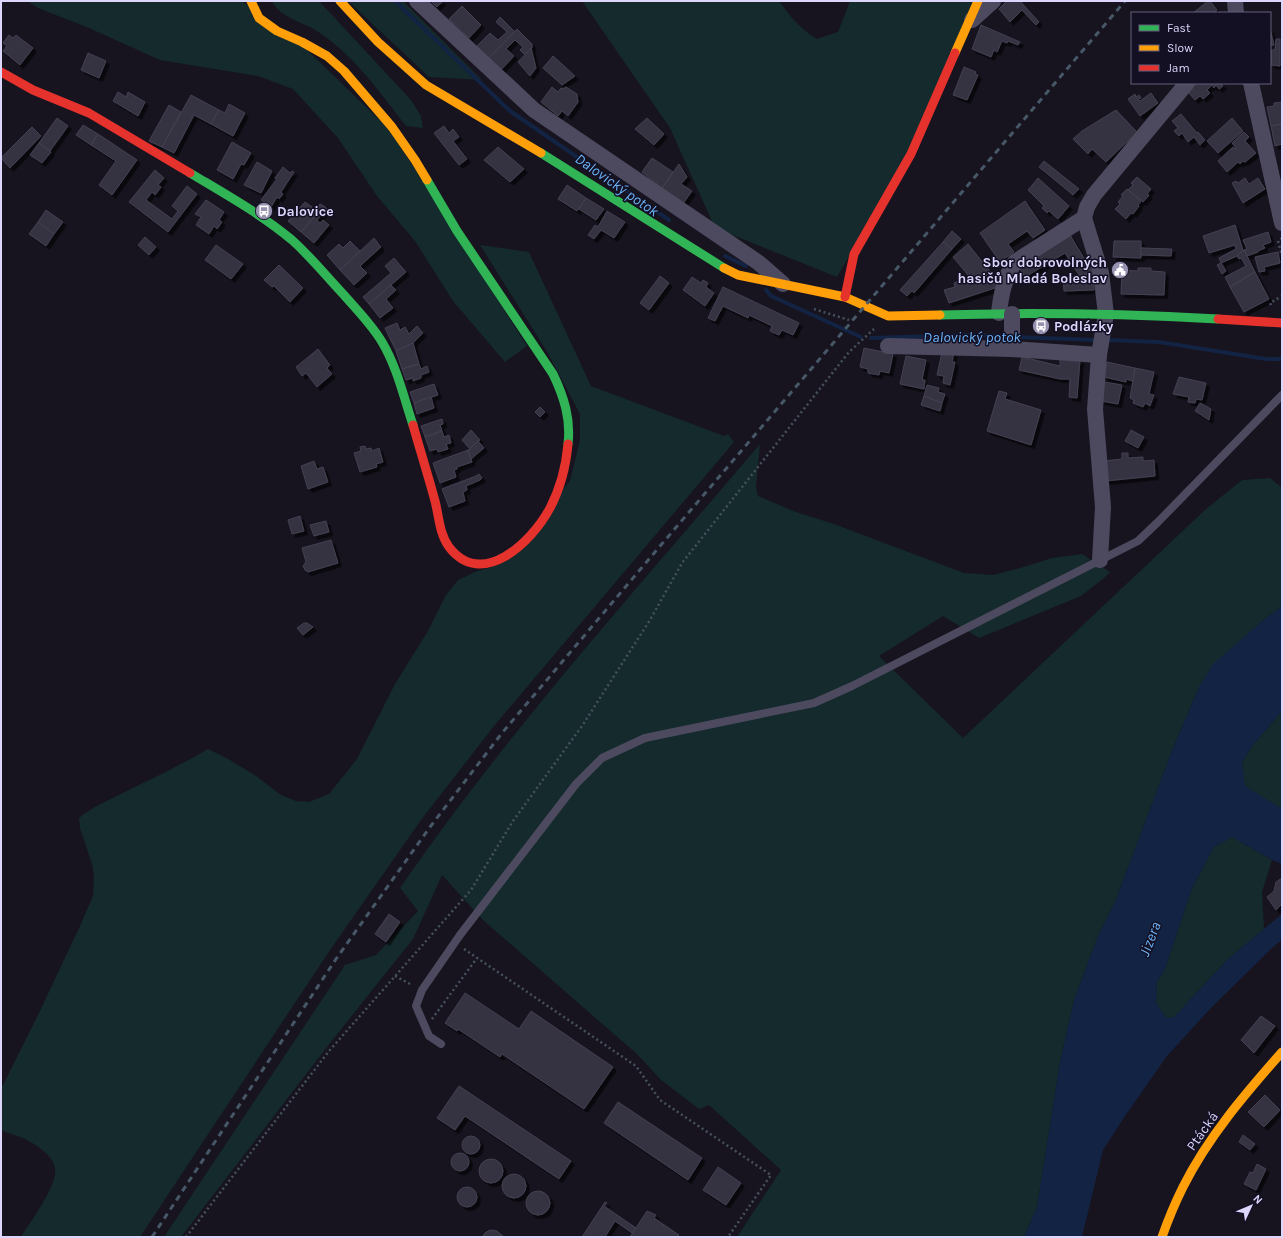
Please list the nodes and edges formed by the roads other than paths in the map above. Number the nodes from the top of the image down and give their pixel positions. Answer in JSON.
{"nodes":[{"id":1,"x":251,"y":1,"type":"edge"},
{"id":2,"x":340,"y":1,"type":"edge"},
{"id":3,"x":417,"y":1,"type":"edge"},
{"id":4,"x":978,"y":1,"type":"edge"},
{"id":5,"x":993,"y":1,"type":"edge"},
{"id":6,"x":1235,"y":1,"type":"edge"},
{"id":7,"x":1236,"y":12,"type":"edge"},
{"id":8,"x":968,"y":25,"type":"junction"},
{"id":9,"x":1,"y":72,"type":"edge"},
{"id":10,"x":1186,"y":84,"type":"edge"},
{"id":11,"x":1251,"y":84,"type":"edge"},
{"id":12,"x":1084,"y":218,"type":"junction"},
{"id":13,"x":1282,"y":223,"type":"edge"},
{"id":14,"x":776,"y":283,"type":"junction"},
{"id":15,"x":845,"y":297,"type":"junction"},
{"id":16,"x":1005,"y":313,"type":"junction"},
{"id":17,"x":1106,"y":314,"type":"junction"},
{"id":18,"x":1282,"y":324,"type":"edge"},
{"id":19,"x":888,"y":346,"type":"dead end"},
{"id":20,"x":1012,"y":349,"type":"junction"},
{"id":21,"x":1099,"y":354,"type":"junction"},
{"id":22,"x":1282,"y":394,"type":"edge"},
{"id":23,"x":1100,"y":560,"type":"junction"},
{"id":24,"x":441,"y":1044,"type":"dead end"},
{"id":25,"x":1282,"y":1052,"type":"edge"},
{"id":26,"x":1162,"y":1237,"type":"edge"}],
"edges":[{"from":1,"to":9,"type":"main road"},
{"from":2,"to":14,"type":"main road"},
{"from":3,"to":14,"type":"street"},
{"from":4,"to":8,"type":"main road"},
{"from":5,"to":8,"type":"street"},
{"from":6,"to":7,"type":"street"},
{"from":8,"to":15,"type":"main road"},
{"from":10,"to":12,"type":"street"},
{"from":11,"to":13,"type":"street"},
{"from":12,"to":16,"type":"street"},
{"from":12,"to":17,"type":"street"},
{"from":14,"to":15,"type":"main road"},
{"from":15,"to":16,"type":"main road"},
{"from":16,"to":17,"type":"main road"},
{"from":16,"to":20,"type":"street","bridge":true},
{"from":17,"to":18,"type":"main road"},
{"from":17,"to":21,"type":"street"},
{"from":19,"to":20,"type":"street"},
{"from":20,"to":21,"type":"street"},
{"from":21,"to":23,"type":"street"},
{"from":22,"to":23,"type":"lane"},
{"from":23,"to":24,"type":"lane"},
{"from":25,"to":26,"type":"main road","name":"Ptácká"}]}
